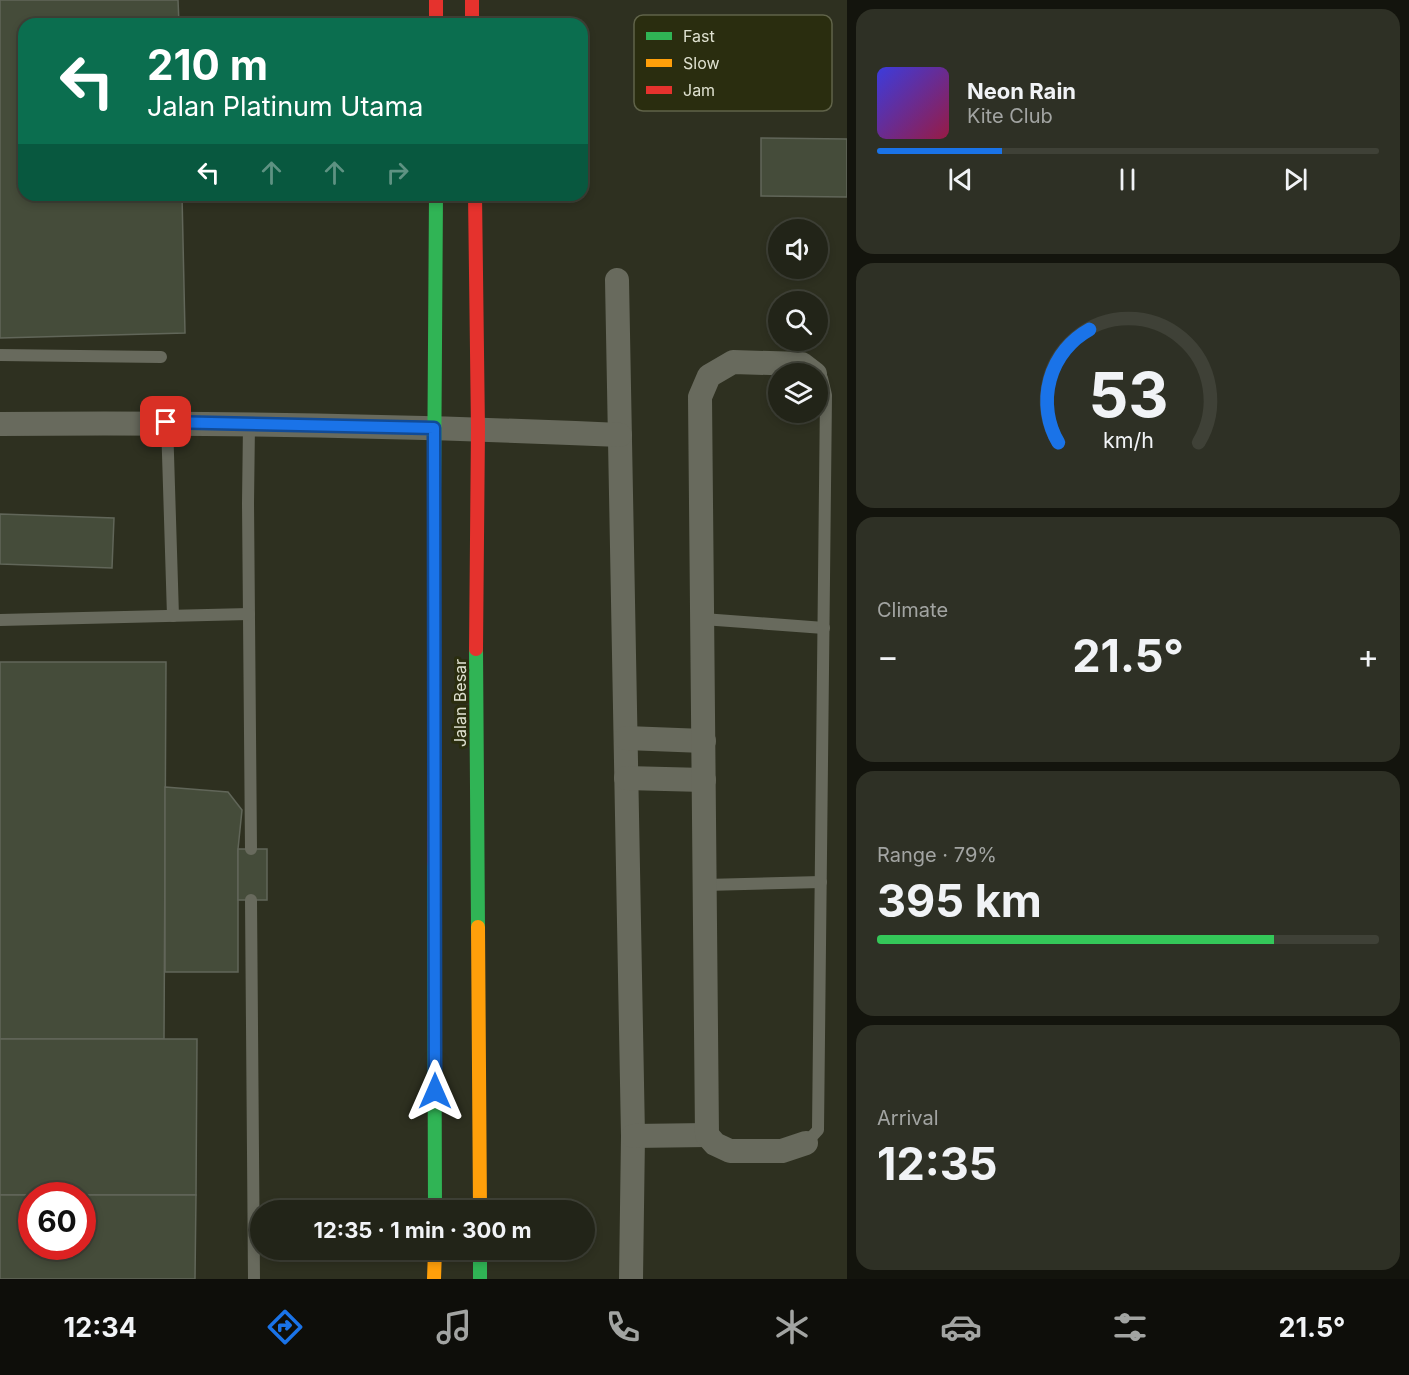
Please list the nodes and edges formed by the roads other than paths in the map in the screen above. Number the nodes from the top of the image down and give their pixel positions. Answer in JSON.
{"nodes":[{"id":1,"x":436,"y":0,"type":"edge"},
{"id":2,"x":472,"y":0,"type":"edge"},
{"id":3,"x":436,"y":18,"type":"edge"},
{"id":4,"x":472,"y":18,"type":"edge"},
{"id":5,"x":436,"y":201,"type":"edge"},
{"id":6,"x":475,"y":201,"type":"edge"},
{"id":7,"x":617,"y":280,"type":"dead end"},
{"id":8,"x":0,"y":355,"type":"edge"},
{"id":9,"x":161,"y":357,"type":"dead end"},
{"id":10,"x":768,"y":363,"type":"edge"},
{"id":11,"x":166,"y":422,"type":"junction"},
{"id":12,"x":826,"y":423,"type":"edge"},
{"id":13,"x":0,"y":424,"type":"edge"},
{"id":14,"x":249,"y":424,"type":"junction"},
{"id":15,"x":434,"y":428,"type":"junction"},
{"id":16,"x":478,"y":429,"type":"junction"},
{"id":17,"x":620,"y":435,"type":"junction"},
{"id":18,"x":249,"y":614,"type":"junction"},
{"id":19,"x":172,"y":616,"type":"junction"},
{"id":20,"x":703,"y":619,"type":"junction"},
{"id":21,"x":0,"y":620,"type":"edge"},
{"id":22,"x":824,"y":628,"type":"junction"},
{"id":23,"x":626,"y":738,"type":"junction"},
{"id":24,"x":704,"y":741,"type":"junction"},
{"id":25,"x":626,"y":778,"type":"junction"},
{"id":26,"x":704,"y":780,"type":"junction"},
{"id":27,"x":250,"y":849,"type":"dead end"},
{"id":28,"x":821,"y":882,"type":"junction"},
{"id":29,"x":705,"y":885,"type":"junction"},
{"id":30,"x":251,"y":900,"type":"dead end"},
{"id":31,"x":707,"y":1135,"type":"junction"},
{"id":32,"x":633,"y":1137,"type":"junction"},
{"id":33,"x":806,"y":1143,"type":"joint"},
{"id":34,"x":435,"y":1200,"type":"edge"},
{"id":35,"x":480,"y":1200,"type":"edge"},
{"id":36,"x":435,"y":1260,"type":"edge"},
{"id":37,"x":480,"y":1260,"type":"edge"},
{"id":38,"x":254,"y":1279,"type":"edge"},
{"id":39,"x":434,"y":1279,"type":"edge"},
{"id":40,"x":480,"y":1279,"type":"edge"},
{"id":41,"x":631,"y":1279,"type":"edge"}],
"edges":[{"from":1,"to":3,"type":"main road"},
{"from":2,"to":4,"type":"main road"},
{"from":5,"to":15,"type":"main road","name":"Jalan Besar"},
{"from":6,"to":16,"type":"main road","name":"Jalan Besar"},
{"from":7,"to":17,"type":"street"},
{"from":8,"to":9,"type":"lane"},
{"from":10,"to":20,"type":"street"},
{"from":11,"to":13,"type":"street"},
{"from":11,"to":14,"type":"street"},
{"from":11,"to":19,"type":"lane"},
{"from":12,"to":22,"type":"lane"},
{"from":14,"to":15,"type":"street"},
{"from":14,"to":18,"type":"lane"},
{"from":15,"to":16,"type":"street"},
{"from":15,"to":34,"type":"main road","name":"Jalan Besar"},
{"from":16,"to":17,"type":"street"},
{"from":16,"to":35,"type":"main road","name":"Jalan Besar"},
{"from":17,"to":23,"type":"street"},
{"from":18,"to":19,"type":"lane"},
{"from":18,"to":27,"type":"lane"},
{"from":19,"to":21,"type":"lane"},
{"from":20,"to":22,"type":"lane"},
{"from":20,"to":24,"type":"street"},
{"from":22,"to":28,"type":"lane"},
{"from":23,"to":24,"type":"street"},
{"from":23,"to":25,"type":"street"},
{"from":24,"to":26,"type":"street"},
{"from":25,"to":26,"type":"street"},
{"from":25,"to":32,"type":"street"},
{"from":26,"to":29,"type":"street"},
{"from":28,"to":29,"type":"lane"},
{"from":28,"to":33,"type":"lane"},
{"from":29,"to":31,"type":"street"},
{"from":30,"to":38,"type":"lane"},
{"from":31,"to":32,"type":"street"},
{"from":31,"to":33,"type":"street"},
{"from":32,"to":41,"type":"street"},
{"from":36,"to":39,"type":"main road"},
{"from":37,"to":40,"type":"main road"}]}
